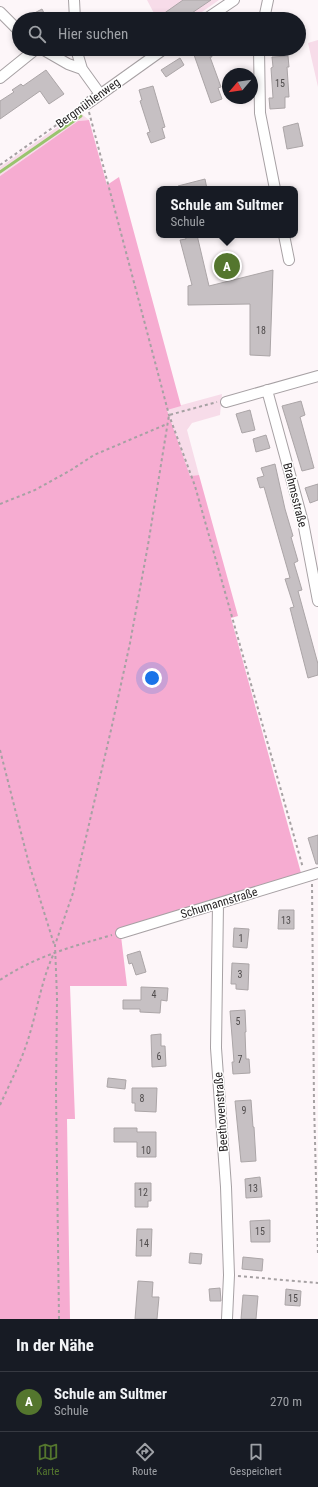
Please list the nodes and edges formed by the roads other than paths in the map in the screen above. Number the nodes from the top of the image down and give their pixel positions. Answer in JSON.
{"nodes":[{"id":1,"x":74,"y":0,"type":"edge"},
{"id":2,"x":234,"y":0,"type":"edge"},
{"id":3,"x":268,"y":0,"type":"edge"},
{"id":4,"x":0,"y":12,"type":"edge"},
{"id":5,"x":75,"y":12,"type":"edge"},
{"id":6,"x":216,"y":12,"type":"edge"},
{"id":7,"x":265,"y":12,"type":"edge"},
{"id":8,"x":12,"y":24,"type":"edge"},
{"id":9,"x":27,"y":56,"type":"edge"},
{"id":10,"x":54,"y":56,"type":"edge"},
{"id":11,"x":78,"y":56,"type":"edge"},
{"id":12,"x":154,"y":56,"type":"edge"},
{"id":13,"x":259,"y":56,"type":"edge"},
{"id":14,"x":82,"y":69,"type":"junction"},
{"id":15,"x":0,"y":78,"type":"edge"},
{"id":16,"x":100,"y":94,"type":"junction"},
{"id":17,"x":87,"y":104,"type":"road end"},
{"id":18,"x":274,"y":186,"type":"edge"},
{"id":19,"x":285,"y":238,"type":"edge"},
{"id":20,"x":289,"y":260,"type":"dead end"},
{"id":21,"x":318,"y":376,"type":"edge"},
{"id":22,"x":267,"y":390,"type":"junction"},
{"id":23,"x":221,"y":402,"type":"road end"},
{"id":24,"x":318,"y":601,"type":"edge"},
{"id":25,"x":312,"y":875,"type":"edge"},
{"id":26,"x":218,"y":904,"type":"junction"},
{"id":27,"x":121,"y":933,"type":"road end"},
{"id":28,"x":227,"y":1319,"type":"edge"}],
"edges":[{"from":1,"to":5,"type":"street"},
{"from":2,"to":6,"type":"street"},
{"from":3,"to":7,"type":"street"},
{"from":4,"to":8,"type":"street"},
{"from":9,"to":15,"type":"street"},
{"from":10,"to":14,"type":"street"},
{"from":11,"to":14,"type":"street"},
{"from":12,"to":16,"type":"street","name":"Bergmühlenweg"},
{"from":13,"to":18,"type":"street"},
{"from":14,"to":16,"type":"street"},
{"from":16,"to":17,"type":"street","name":"Bergmühlenweg"},
{"from":19,"to":20,"type":"street"},
{"from":21,"to":22,"type":"street"},
{"from":22,"to":23,"type":"street"},
{"from":22,"to":24,"type":"street","name":"Brahmsstraße"},
{"from":25,"to":26,"type":"street","name":"Schumannstraße"},
{"from":26,"to":27,"type":"street","name":"Schumannstraße"},
{"from":26,"to":28,"type":"street","name":"Beethovenstraße"}]}
